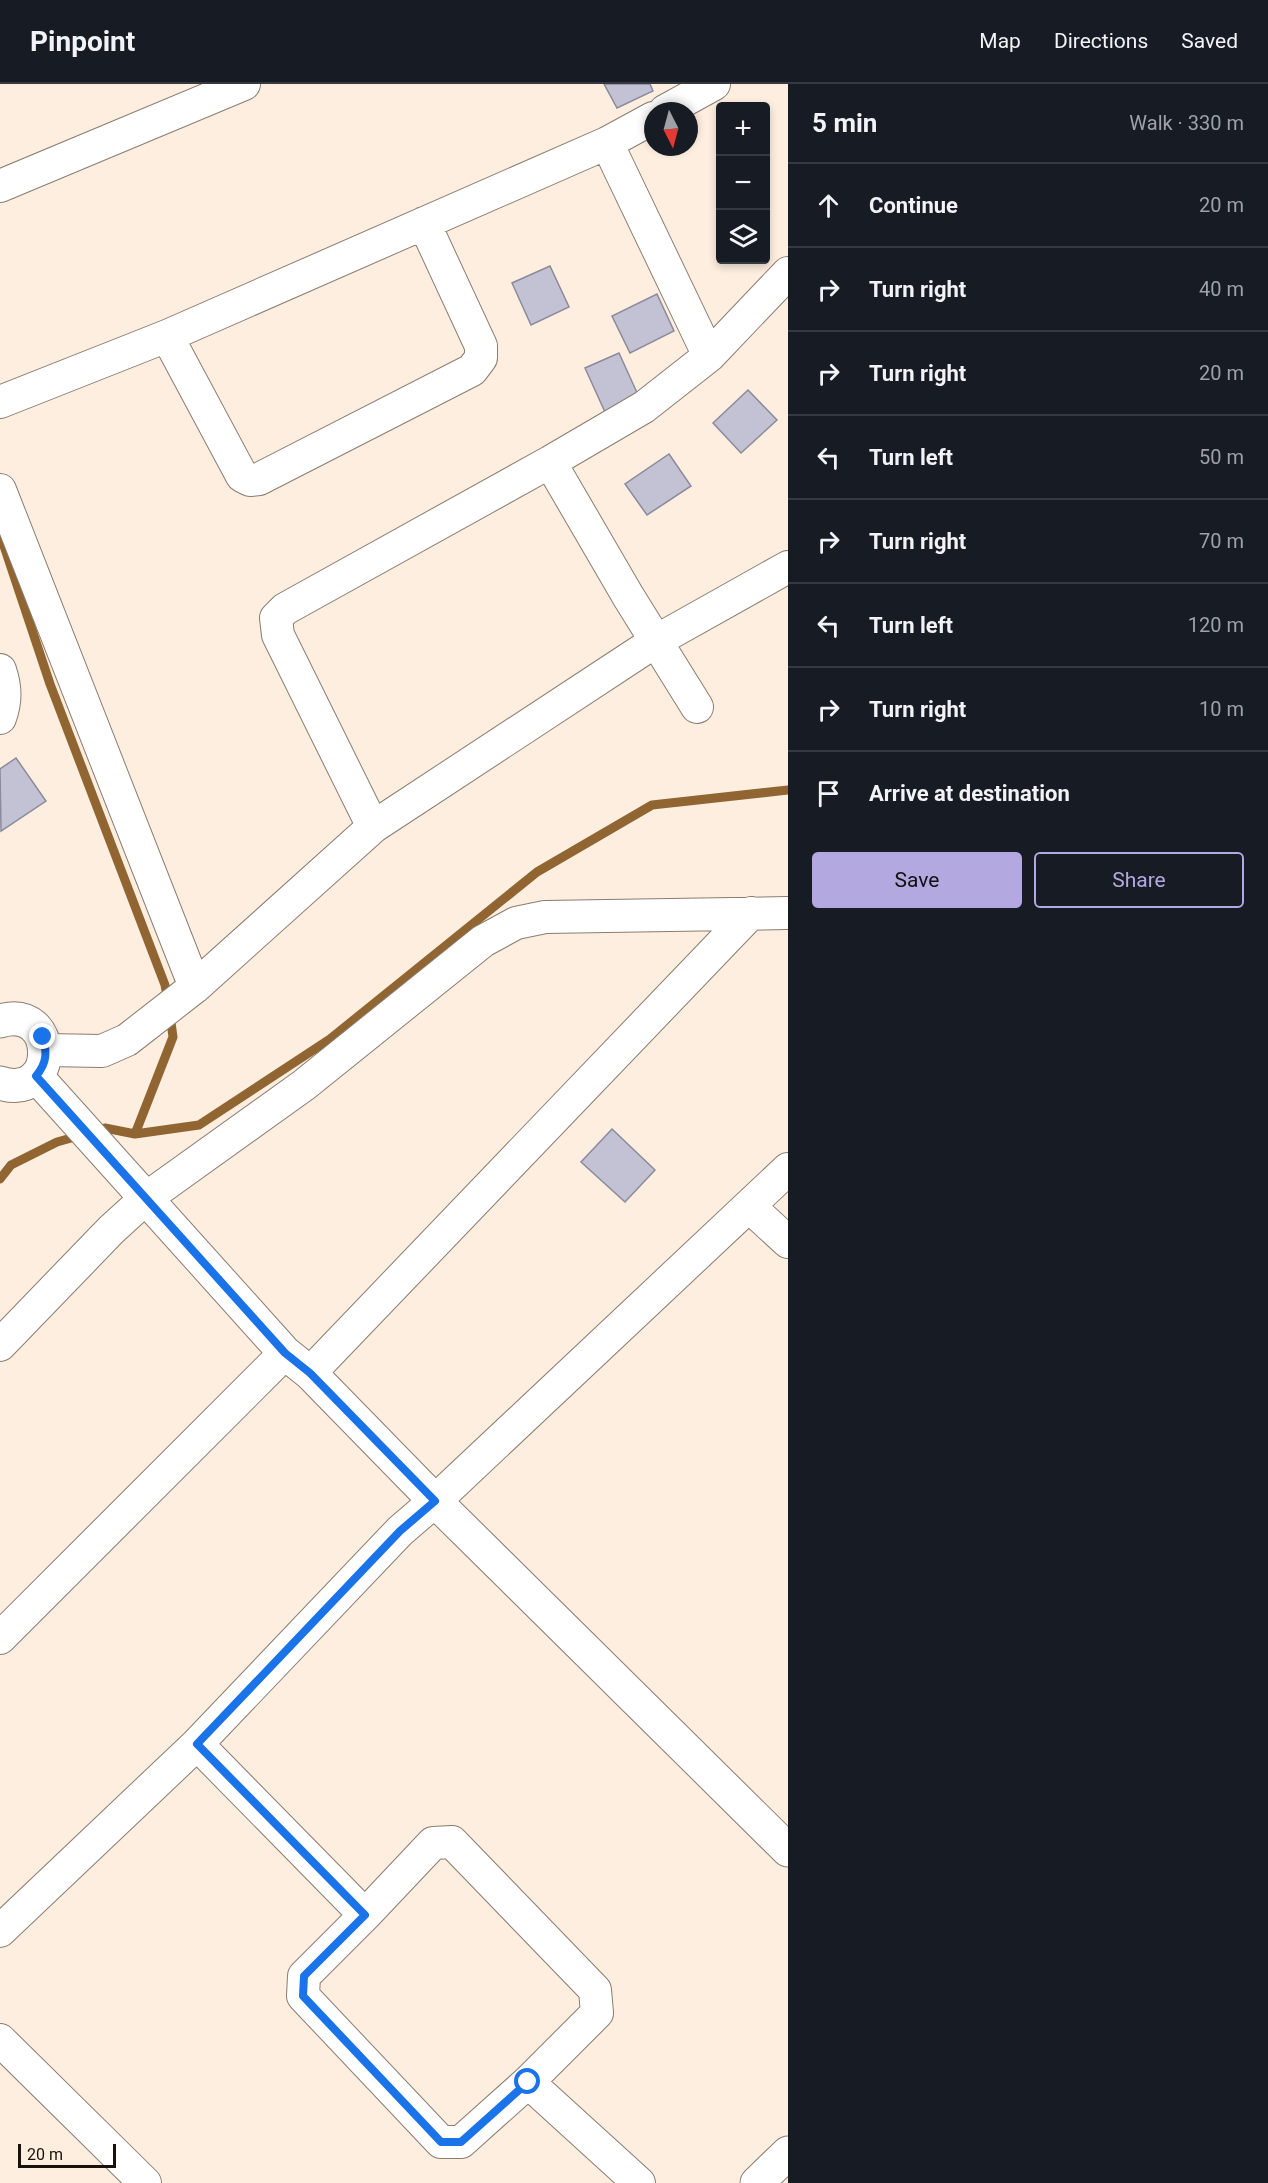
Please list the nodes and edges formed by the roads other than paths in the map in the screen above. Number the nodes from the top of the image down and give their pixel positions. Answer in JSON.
{"nodes":[{"id":1,"x":244,"y":84,"type":"edge"},
{"id":2,"x":714,"y":84,"type":"edge"},
{"id":3,"x":681,"y":102,"type":"edge"},
{"id":4,"x":644,"y":122,"type":"edge"},
{"id":5,"x":607,"y":143,"type":"junction"},
{"id":6,"x":0,"y":186,"type":"edge"},
{"id":7,"x":424,"y":223,"type":"junction"},
{"id":8,"x":788,"y":273,"type":"edge"},
{"id":9,"x":167,"y":336,"type":"junction"},
{"id":10,"x":710,"y":356,"type":"junction"},
{"id":11,"x":0,"y":402,"type":"edge"},
{"id":12,"x":550,"y":462,"type":"junction"},
{"id":13,"x":0,"y":490,"type":"edge"},
{"id":14,"x":788,"y":567,"type":"edge"},
{"id":15,"x":656,"y":641,"type":"junction"},
{"id":16,"x":0,"y":670,"type":"edge"},
{"id":17,"x":698,"y":707,"type":"dead end"},
{"id":18,"x":0,"y":718,"type":"edge"},
{"id":19,"x":373,"y":827,"type":"junction"},
{"id":20,"x":788,"y":913,"type":"edge"},
{"id":21,"x":751,"y":914,"type":"junction"},
{"id":22,"x":190,"y":991,"type":"junction"},
{"id":23,"x":0,"y":1021,"type":"edge"},
{"id":24,"x":41,"y":1063,"type":"junction"},
{"id":25,"x":0,"y":1083,"type":"edge"},
{"id":26,"x":788,"y":1169,"type":"edge"},
{"id":27,"x":145,"y":1199,"type":"junction"},
{"id":28,"x":750,"y":1207,"type":"junction"},
{"id":29,"x":788,"y":1242,"type":"edge"},
{"id":30,"x":0,"y":1345,"type":"edge"},
{"id":31,"x":285,"y":1353,"type":"junction"},
{"id":32,"x":310,"y":1373,"type":"junction"},
{"id":33,"x":435,"y":1501,"type":"junction"},
{"id":34,"x":0,"y":1638,"type":"edge"},
{"id":35,"x":197,"y":1744,"type":"junction"},
{"id":36,"x":788,"y":1850,"type":"edge"},
{"id":37,"x":365,"y":1915,"type":"junction"},
{"id":38,"x":0,"y":1932,"type":"edge"},
{"id":39,"x":0,"y":2040,"type":"edge"},
{"id":40,"x":528,"y":2082,"type":"junction"},
{"id":41,"x":788,"y":2153,"type":"edge"},
{"id":42,"x":145,"y":2183,"type":"edge"},
{"id":43,"x":639,"y":2183,"type":"edge"},
{"id":44,"x":756,"y":2183,"type":"edge"}],
"edges":[{"from":1,"to":6,"type":"street"},
{"from":2,"to":3,"type":"street"},
{"from":4,"to":5,"type":"street"},
{"from":5,"to":7,"type":"street"},
{"from":5,"to":10,"type":"street"},
{"from":7,"to":9,"type":"street"},
{"from":7,"to":9,"type":"street"},
{"from":8,"to":10,"type":"street"},
{"from":9,"to":11,"type":"street"},
{"from":10,"to":12,"type":"street"},
{"from":12,"to":15,"type":"street"},
{"from":12,"to":19,"type":"street"},
{"from":13,"to":22,"type":"street"},
{"from":14,"to":15,"type":"street"},
{"from":15,"to":17,"type":"street"},
{"from":15,"to":19,"type":"street"},
{"from":16,"to":18,"type":"street"},
{"from":19,"to":22,"type":"street"},
{"from":20,"to":21,"type":"street"},
{"from":21,"to":27,"type":"street"},
{"from":21,"to":32,"type":"street"},
{"from":22,"to":24,"type":"street"},
{"from":23,"to":24,"type":"street"},
{"from":24,"to":25,"type":"street"},
{"from":24,"to":27,"type":"street"},
{"from":26,"to":28,"type":"street"},
{"from":27,"to":30,"type":"street"},
{"from":27,"to":31,"type":"street"},
{"from":28,"to":29,"type":"street"},
{"from":28,"to":33,"type":"street"},
{"from":31,"to":32,"type":"street"},
{"from":31,"to":34,"type":"street"},
{"from":32,"to":33,"type":"street"},
{"from":33,"to":35,"type":"street"},
{"from":33,"to":36,"type":"street"},
{"from":35,"to":37,"type":"street"},
{"from":35,"to":38,"type":"street"},
{"from":37,"to":40,"type":"street"},
{"from":37,"to":40,"type":"street"},
{"from":39,"to":42,"type":"street"},
{"from":40,"to":43,"type":"street"},
{"from":41,"to":44,"type":"street"}]}
